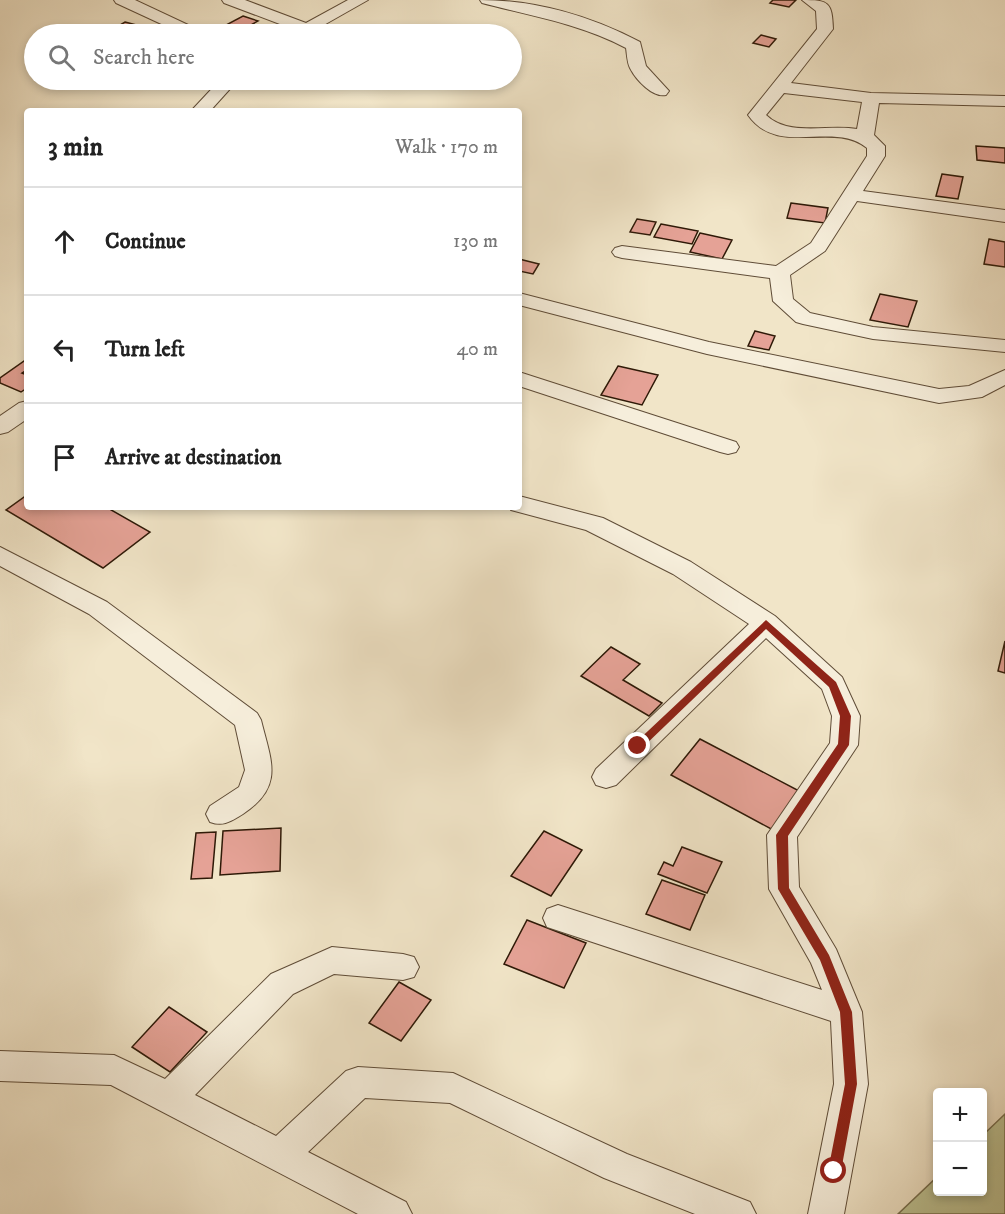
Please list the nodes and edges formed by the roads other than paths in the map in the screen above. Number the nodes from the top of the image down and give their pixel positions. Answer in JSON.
{"nodes":[{"id":1,"x":122,"y":0,"type":"edge"},
{"id":2,"x":230,"y":0,"type":"edge"},
{"id":3,"x":360,"y":0,"type":"edge"},
{"id":4,"x":488,"y":0,"type":"edge"},
{"id":5,"x":810,"y":0,"type":"edge"},
{"id":6,"x":174,"y":24,"type":"edge"},
{"id":7,"x":284,"y":24,"type":"edge"},
{"id":8,"x":316,"y":24,"type":"edge"},
{"id":9,"x":781,"y":87,"type":"junction"},
{"id":10,"x":220,"y":90,"type":"edge"},
{"id":11,"x":660,"y":91,"type":"dead end"},
{"id":12,"x":871,"y":98,"type":"junction"},
{"id":13,"x":1005,"y":100,"type":"edge"},
{"id":14,"x":203,"y":108,"type":"edge"},
{"id":15,"x":865,"y":136,"type":"junction"},
{"id":16,"x":851,"y":195,"type":"junction"},
{"id":17,"x":1005,"y":216,"type":"edge"},
{"id":18,"x":622,"y":252,"type":"dead end"},
{"id":19,"x":780,"y":273,"type":"junction"},
{"id":20,"x":522,"y":300,"type":"edge"},
{"id":21,"x":1005,"y":346,"type":"edge"},
{"id":22,"x":1005,"y":377,"type":"edge"},
{"id":23,"x":522,"y":380,"type":"edge"},
{"id":24,"x":728,"y":447,"type":"dead end"},
{"id":25,"x":522,"y":505,"type":"edge"},
{"id":26,"x":0,"y":555,"type":"edge"},
{"id":27,"x":766,"y":623,"type":"junction"},
{"id":28,"x":606,"y":777,"type":"dead end"},
{"id":29,"x":220,"y":814,"type":"dead end"},
{"id":30,"x":558,"y":918,"type":"dead end"},
{"id":31,"x":403,"y":967,"type":"dead end"},
{"id":32,"x":846,"y":1012,"type":"junction"},
{"id":33,"x":0,"y":1066,"type":"edge"},
{"id":34,"x":169,"y":1098,"type":"junction"},
{"id":35,"x":280,"y":1155,"type":"junction"},
{"id":36,"x":394,"y":1214,"type":"edge"},
{"id":37,"x":738,"y":1214,"type":"edge"},
{"id":38,"x":826,"y":1214,"type":"edge"}],
"edges":[{"from":1,"to":6,"type":"street"},
{"from":2,"to":7,"type":"street"},
{"from":3,"to":8,"type":"street"},
{"from":4,"to":11,"type":"street"},
{"from":5,"to":9,"type":"street"},
{"from":9,"to":12,"type":"street"},
{"from":9,"to":15,"type":"street"},
{"from":10,"to":14,"type":"street"},
{"from":12,"to":13,"type":"street"},
{"from":12,"to":15,"type":"street"},
{"from":15,"to":16,"type":"street"},
{"from":16,"to":17,"type":"street"},
{"from":16,"to":19,"type":"street"},
{"from":18,"to":19,"type":"street"},
{"from":19,"to":21,"type":"street"},
{"from":20,"to":22,"type":"street"},
{"from":23,"to":24,"type":"street"},
{"from":25,"to":27,"type":"street"},
{"from":26,"to":29,"type":"street"},
{"from":27,"to":28,"type":"street"},
{"from":27,"to":32,"type":"street"},
{"from":30,"to":32,"type":"street"},
{"from":31,"to":34,"type":"street"},
{"from":32,"to":38,"type":"street"},
{"from":33,"to":34,"type":"street"},
{"from":34,"to":35,"type":"street"},
{"from":35,"to":36,"type":"street"},
{"from":35,"to":37,"type":"street"}]}
